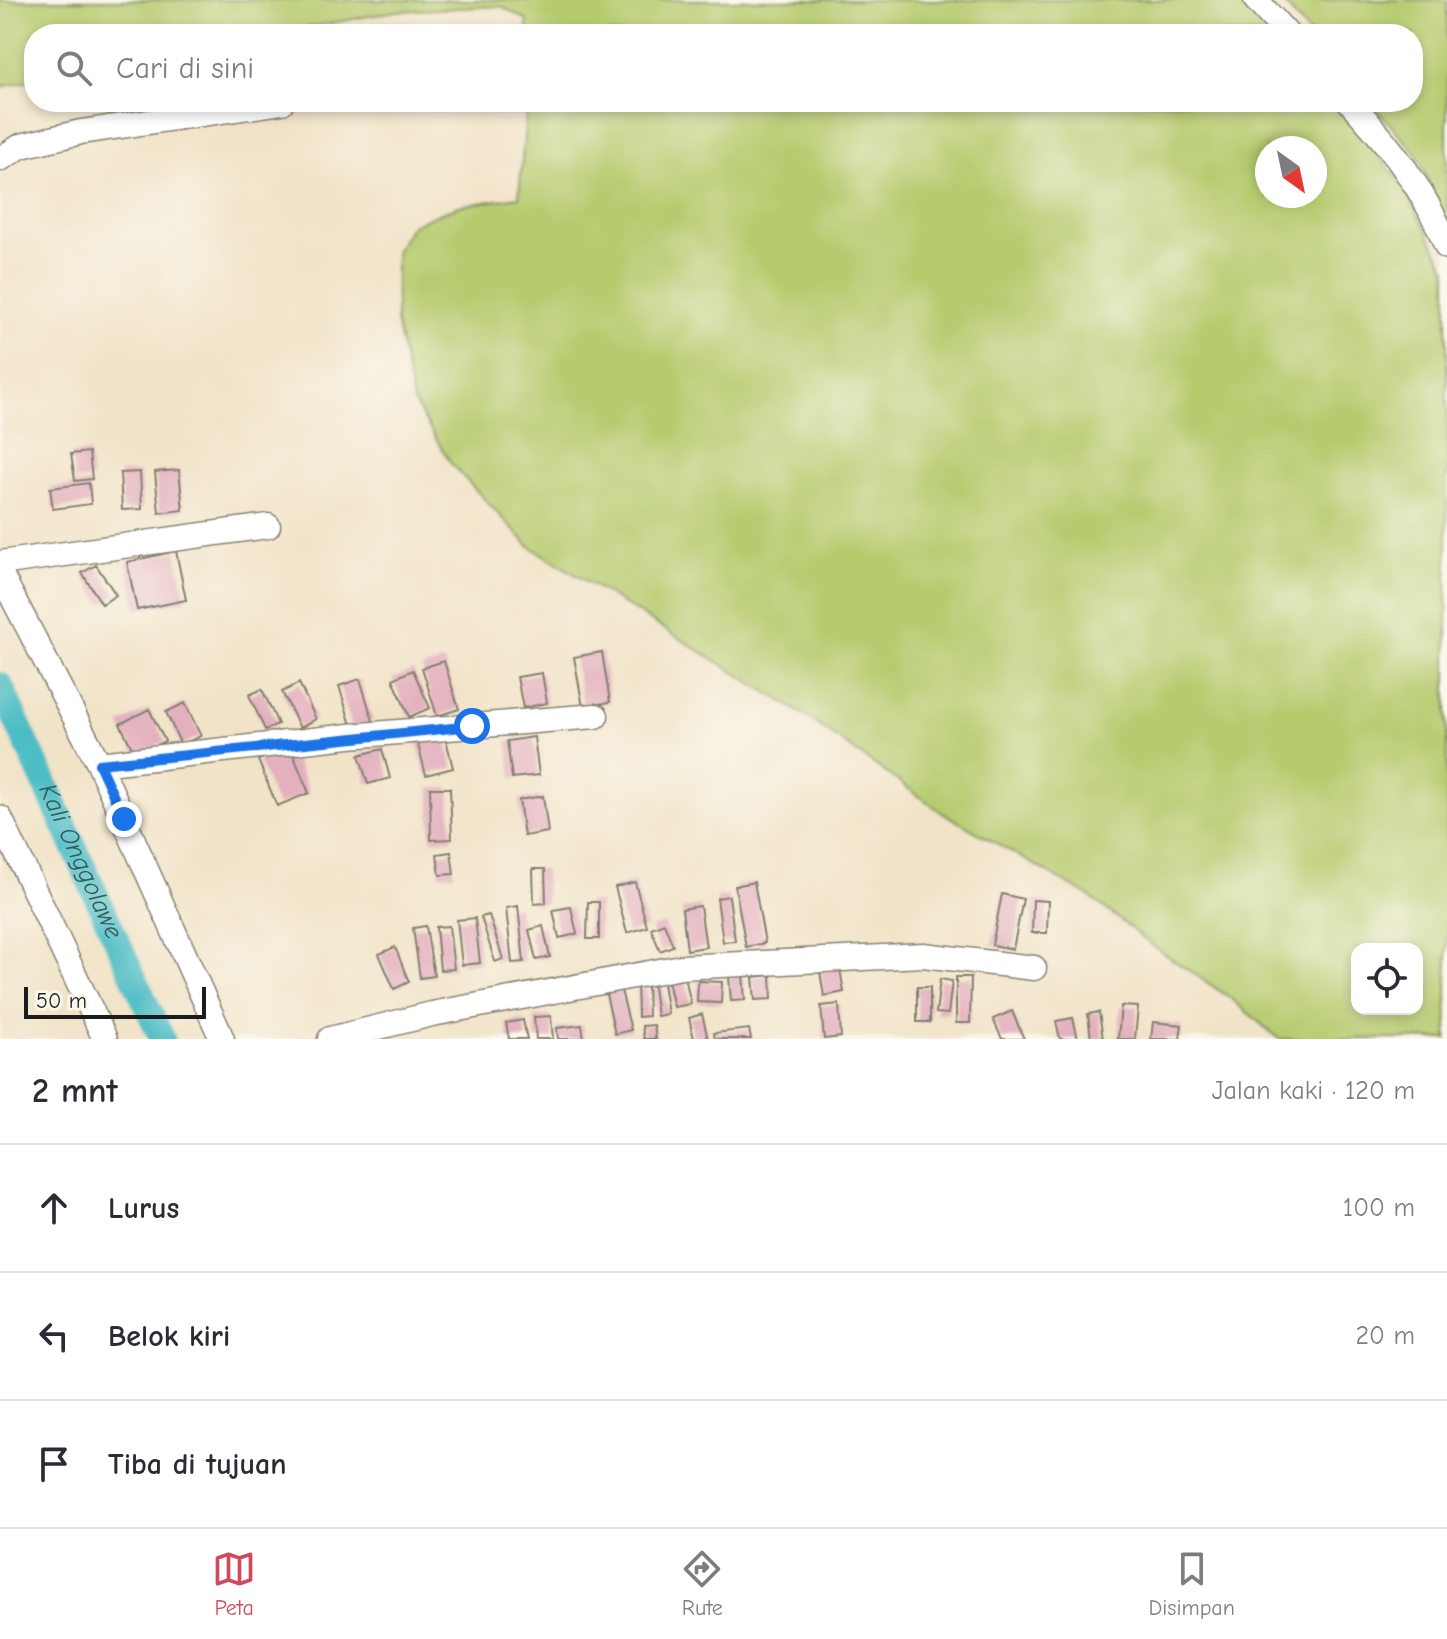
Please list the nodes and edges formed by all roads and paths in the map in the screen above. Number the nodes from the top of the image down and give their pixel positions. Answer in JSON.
{"nodes":[{"id":1,"x":1256,"y":0,"type":"edge"},
{"id":2,"x":1278,"y":24,"type":"edge"},
{"id":3,"x":215,"y":112,"type":"edge"},
{"id":4,"x":1359,"y":112,"type":"edge"},
{"id":5,"x":0,"y":159,"type":"edge"},
{"id":6,"x":1447,"y":247,"type":"edge"},
{"id":7,"x":268,"y":526,"type":"dead end"},
{"id":8,"x":0,"y":563,"type":"edge"},
{"id":9,"x":0,"y":573,"type":"edge"},
{"id":10,"x":596,"y":716,"type":"dead end"},
{"id":11,"x":99,"y":764,"type":"junction"},
{"id":12,"x":0,"y":818,"type":"edge"},
{"id":13,"x":1034,"y":968,"type":"dead end"},
{"id":14,"x":105,"y":1039,"type":"edge"},
{"id":15,"x":222,"y":1039,"type":"edge"},
{"id":16,"x":330,"y":1039,"type":"edge"}],
"edges":[{"from":1,"to":2,"type":"street"},
{"from":3,"to":5,"type":"street"},
{"from":4,"to":6,"type":"street"},
{"from":7,"to":8,"type":"street"},
{"from":9,"to":11,"type":"street"},
{"from":10,"to":11,"type":"street"},
{"from":11,"to":15,"type":"street"},
{"from":12,"to":14,"type":"street"},
{"from":13,"to":16,"type":"street"}]}
